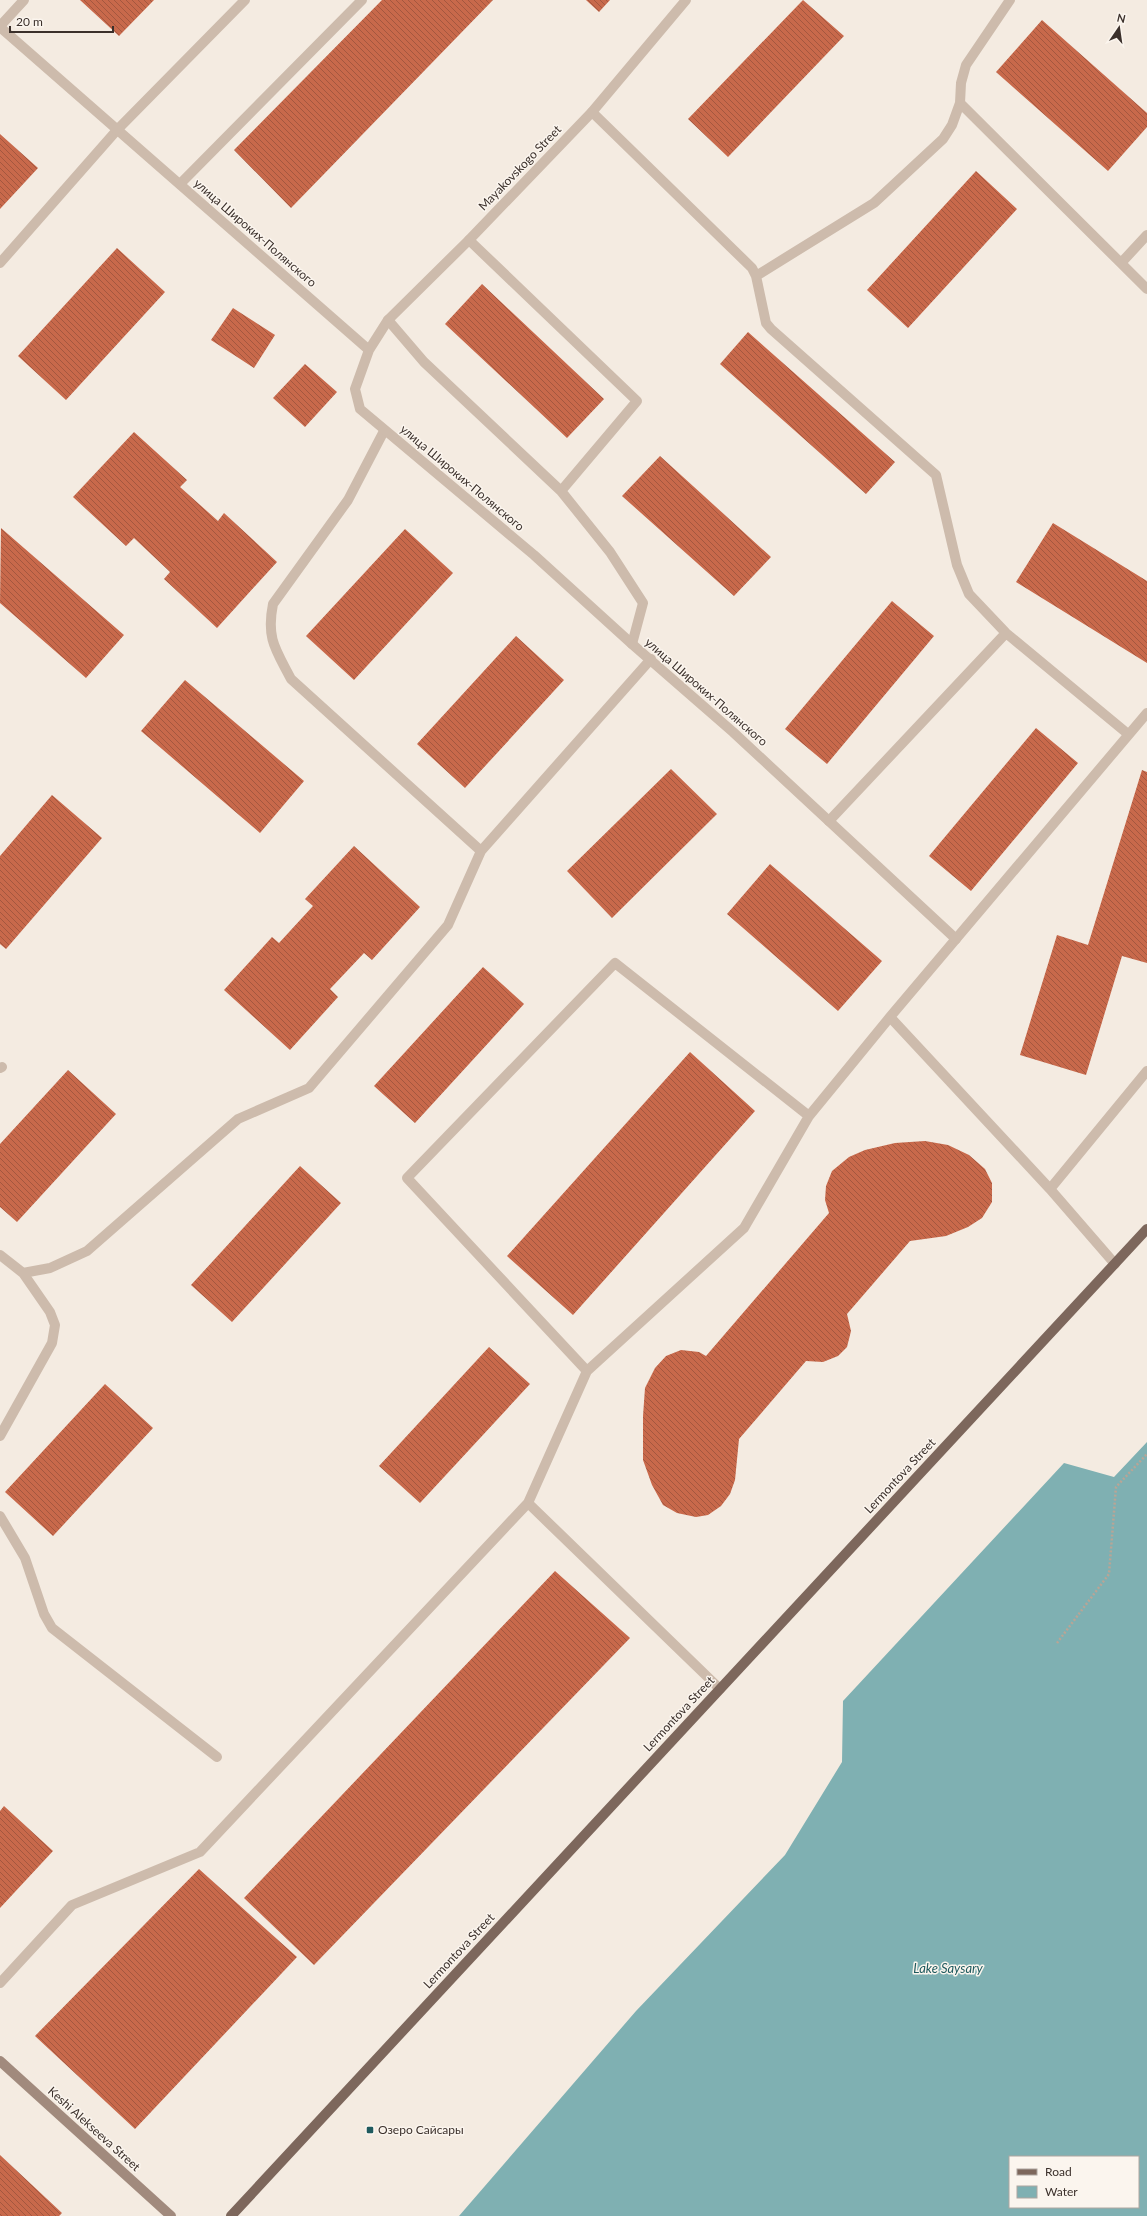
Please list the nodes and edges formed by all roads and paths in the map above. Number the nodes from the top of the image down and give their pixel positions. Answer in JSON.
{"nodes":[{"id":1,"x":24,"y":0,"type":"edge"},
{"id":2,"x":245,"y":0,"type":"edge"},
{"id":3,"x":362,"y":0,"type":"edge"},
{"id":4,"x":686,"y":0,"type":"edge"},
{"id":5,"x":1010,"y":0,"type":"edge"},
{"id":6,"x":0,"y":26,"type":"edge"},
{"id":7,"x":960,"y":103,"type":"junction"},
{"id":8,"x":592,"y":112,"type":"junction"},
{"id":9,"x":117,"y":130,"type":"junction"},
{"id":10,"x":180,"y":184,"type":"junction"},
{"id":11,"x":1147,"y":235,"type":"edge"},
{"id":12,"x":469,"y":240,"type":"junction"},
{"id":13,"x":1121,"y":262,"type":"junction"},
{"id":14,"x":0,"y":263,"type":"edge"},
{"id":15,"x":756,"y":276,"type":"junction"},
{"id":16,"x":1147,"y":289,"type":"edge"},
{"id":17,"x":388,"y":320,"type":"junction"},
{"id":18,"x":369,"y":350,"type":"junction"},
{"id":19,"x":384,"y":431,"type":"junction"},
{"id":20,"x":560,"y":491,"type":"junction"},
{"id":21,"x":1006,"y":633,"type":"junction"},
{"id":22,"x":632,"y":644,"type":"junction"},
{"id":23,"x":651,"y":660,"type":"junction"},
{"id":24,"x":1147,"y":713,"type":"edge"},
{"id":25,"x":1128,"y":734,"type":"junction"},
{"id":26,"x":828,"y":821,"type":"junction"},
{"id":27,"x":482,"y":850,"type":"junction"},
{"id":28,"x":956,"y":939,"type":"junction"},
{"id":29,"x":890,"y":1017,"type":"junction"},
{"id":30,"x":1147,"y":1071,"type":"edge"},
{"id":31,"x":809,"y":1116,"type":"junction"},
{"id":32,"x":1050,"y":1189,"type":"junction"},
{"id":33,"x":1147,"y":1229,"type":"edge"},
{"id":34,"x":0,"y":1255,"type":"edge"},
{"id":35,"x":1115,"y":1264,"type":"junction"},
{"id":36,"x":24,"y":1273,"type":"junction"},
{"id":37,"x":587,"y":1371,"type":"junction"},
{"id":38,"x":0,"y":1436,"type":"edge"},
{"id":39,"x":1147,"y":1454,"type":"edge"},
{"id":40,"x":528,"y":1503,"type":"junction"},
{"id":41,"x":0,"y":1516,"type":"edge"},
{"id":42,"x":1056,"y":1643,"type":"dead end"},
{"id":43,"x":720,"y":1689,"type":"junction"},
{"id":44,"x":217,"y":1757,"type":"dead end"},
{"id":45,"x":0,"y":1982,"type":"edge"},
{"id":46,"x":0,"y":2061,"type":"edge"},
{"id":47,"x":171,"y":2216,"type":"edge"},
{"id":48,"x":231,"y":2216,"type":"edge"}],
"edges":[{"from":1,"to":6,"type":"street"},
{"from":2,"to":9,"type":"street"},
{"from":3,"to":10,"type":"street"},
{"from":4,"to":8,"type":"street","name":"Mayakovskogo Street"},
{"from":5,"to":7,"type":"street"},
{"from":6,"to":9,"type":"street","name":"улица Широких-Полянского"},
{"from":7,"to":13,"type":"street"},
{"from":7,"to":15,"type":"street"},
{"from":8,"to":12,"type":"street","name":"Mayakovskogo Street"},
{"from":8,"to":15,"type":"street"},
{"from":9,"to":10,"type":"street","name":"улица Широких-Полянского"},
{"from":9,"to":14,"type":"street"},
{"from":10,"to":18,"type":"street","name":"улица Широких-Полянского"},
{"from":11,"to":13,"type":"street"},
{"from":12,"to":17,"type":"street","name":"Mayakovskogo Street"},
{"from":12,"to":20,"type":"street"},
{"from":13,"to":16,"type":"street"},
{"from":15,"to":21,"type":"street"},
{"from":17,"to":18,"type":"street","name":"Mayakovskogo Street"},
{"from":17,"to":20,"type":"street"},
{"from":18,"to":19,"type":"street","name":"улица Широких-Полянского"},
{"from":19,"to":22,"type":"street","name":"улица Широких-Полянского"},
{"from":19,"to":27,"type":"street"},
{"from":20,"to":22,"type":"street"},
{"from":21,"to":25,"type":"street"},
{"from":21,"to":26,"type":"street"},
{"from":22,"to":23,"type":"street","name":"улица Широких-Полянского"},
{"from":23,"to":26,"type":"street","name":"улица Широких-Полянского"},
{"from":23,"to":27,"type":"street"},
{"from":24,"to":25,"type":"street"},
{"from":25,"to":28,"type":"street"},
{"from":26,"to":28,"type":"street","name":"улица Широких-Полянского"},
{"from":27,"to":36,"type":"street"},
{"from":28,"to":29,"type":"street"},
{"from":29,"to":31,"type":"street"},
{"from":29,"to":32,"type":"street"},
{"from":30,"to":32,"type":"street"},
{"from":31,"to":37,"type":"street"},
{"from":31,"to":37,"type":"street"},
{"from":32,"to":35,"type":"street"},
{"from":33,"to":35,"type":"main road","name":"Lermontova Street"},
{"from":34,"to":36,"type":"street"},
{"from":35,"to":43,"type":"main road","name":"Lermontova Street"},
{"from":36,"to":38,"type":"street"},
{"from":37,"to":40,"type":"street"},
{"from":39,"to":42,"type":"path"},
{"from":40,"to":43,"type":"street"},
{"from":40,"to":45,"type":"street"},
{"from":41,"to":44,"type":"street"},
{"from":43,"to":48,"type":"main road","name":"Lermontova Street"},
{"from":46,"to":47,"type":"main road","name":"Keshi Alekseeva Street"}]}
